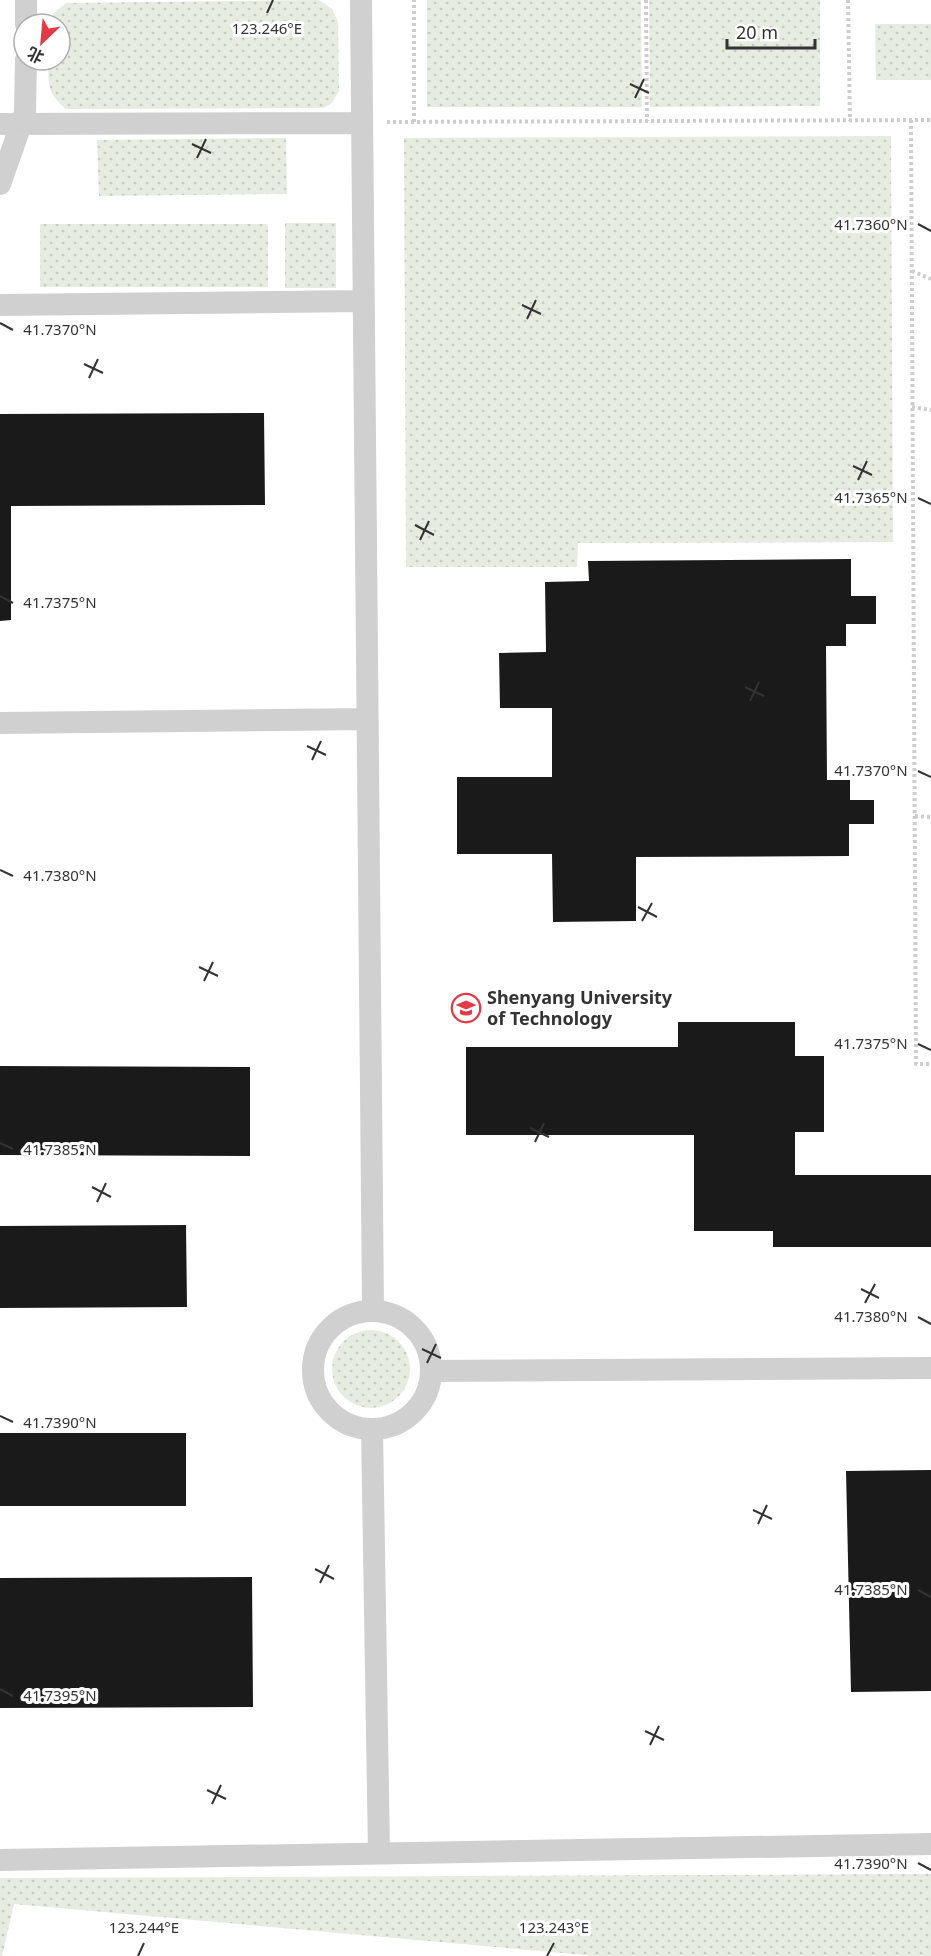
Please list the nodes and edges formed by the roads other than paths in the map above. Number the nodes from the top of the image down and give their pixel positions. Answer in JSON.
{"nodes":[{"id":1,"x":361,"y":0,"type":"edge"},
{"id":2,"x":26,"y":72,"type":"edge"},
{"id":3,"x":362,"y":123,"type":"junction"},
{"id":4,"x":11,"y":124,"type":"edge"},
{"id":5,"x":0,"y":184,"type":"edge"},
{"id":6,"x":363,"y":301,"type":"junction"},
{"id":7,"x":0,"y":305,"type":"edge"},
{"id":8,"x":367,"y":719,"type":"junction"},
{"id":9,"x":0,"y":723,"type":"edge"},
{"id":10,"x":373,"y":1310,"type":"junction"},
{"id":11,"x":931,"y":1368,"type":"edge"},
{"id":12,"x":432,"y":1371,"type":"junction"},
{"id":13,"x":372,"y":1429,"type":"junction"},
{"id":14,"x":931,"y":1844,"type":"edge"},
{"id":15,"x":380,"y":1853,"type":"junction"},
{"id":16,"x":0,"y":1860,"type":"edge"}],
"edges":[{"from":1,"to":3,"type":"street"},
{"from":2,"to":4,"type":"street"},
{"from":3,"to":4,"type":"street"},
{"from":3,"to":6,"type":"street"},
{"from":4,"to":5,"type":"street"},
{"from":6,"to":7,"type":"street"},
{"from":6,"to":8,"type":"street"},
{"from":8,"to":9,"type":"street"},
{"from":8,"to":10,"type":"street"},
{"from":10,"to":12,"type":"street"},
{"from":10,"to":13,"type":"street"},
{"from":11,"to":12,"type":"street"},
{"from":12,"to":13,"type":"street"},
{"from":13,"to":15,"type":"street"},
{"from":14,"to":15,"type":"street"},
{"from":15,"to":16,"type":"street"}]}
